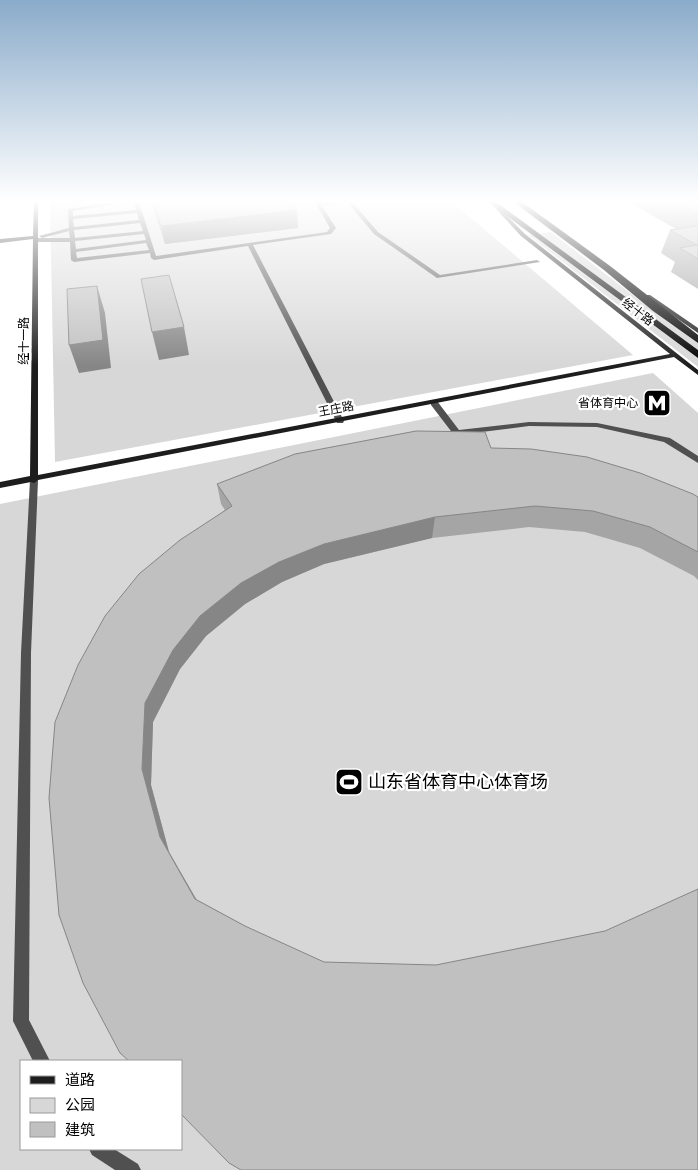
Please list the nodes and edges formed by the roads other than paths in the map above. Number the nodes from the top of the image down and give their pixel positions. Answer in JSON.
{"nodes":[{"id":1,"x":36,"y":257,"type":"edge"},
{"id":2,"x":74,"y":257,"type":"edge"},
{"id":3,"x":103,"y":257,"type":"edge"},
{"id":4,"x":256,"y":257,"type":"edge"},
{"id":5,"x":410,"y":257,"type":"edge"},
{"id":6,"x":550,"y":257,"type":"edge"},
{"id":7,"x":567,"y":257,"type":"edge"},
{"id":8,"x":592,"y":257,"type":"edge"},
{"id":9,"x":537,"y":262,"type":"dead end"},
{"id":10,"x":608,"y":268,"type":"junction"},
{"id":11,"x":698,"y":331,"type":"edge"},
{"id":12,"x":698,"y":340,"type":"edge"},
{"id":13,"x":698,"y":355,"type":"edge"},
{"id":14,"x":676,"y":356,"type":"junction"},
{"id":15,"x":698,"y":373,"type":"edge"},
{"id":16,"x":434,"y":402,"type":"junction"},
{"id":17,"x":340,"y":421,"type":"junction"},
{"id":18,"x":698,"y":460,"type":"edge"},
{"id":19,"x":34,"y":480,"type":"junction"},
{"id":20,"x":0,"y":485,"type":"edge"},
{"id":21,"x":41,"y":1060,"type":"edge"},
{"id":22,"x":100,"y":1150,"type":"edge"},
{"id":23,"x":132,"y":1170,"type":"edge"}],
"edges":[{"from":1,"to":19,"type":"main road","name":"经十一路"},
{"from":2,"to":3,"type":"lane"},
{"from":4,"to":17,"type":"lane"},
{"from":5,"to":9,"type":"lane"},
{"from":6,"to":14,"type":"main road","name":"经十路"},
{"from":7,"to":13,"type":"highway","name":"经十路"},
{"from":8,"to":10,"type":"highway","name":"经十路"},
{"from":10,"to":11,"type":"main road","name":"经十路"},
{"from":10,"to":12,"type":"highway","name":"经十路"},
{"from":14,"to":15,"type":"main road","name":"经十路"},
{"from":14,"to":16,"type":"main road","name":"王庄路"},
{"from":16,"to":17,"type":"main road","name":"王庄路"},
{"from":16,"to":18,"type":"lane"},
{"from":17,"to":19,"type":"main road","name":"王庄路"},
{"from":19,"to":20,"type":"main road","name":"王庄路"},
{"from":19,"to":21,"type":"lane"},
{"from":22,"to":23,"type":"lane"}]}
